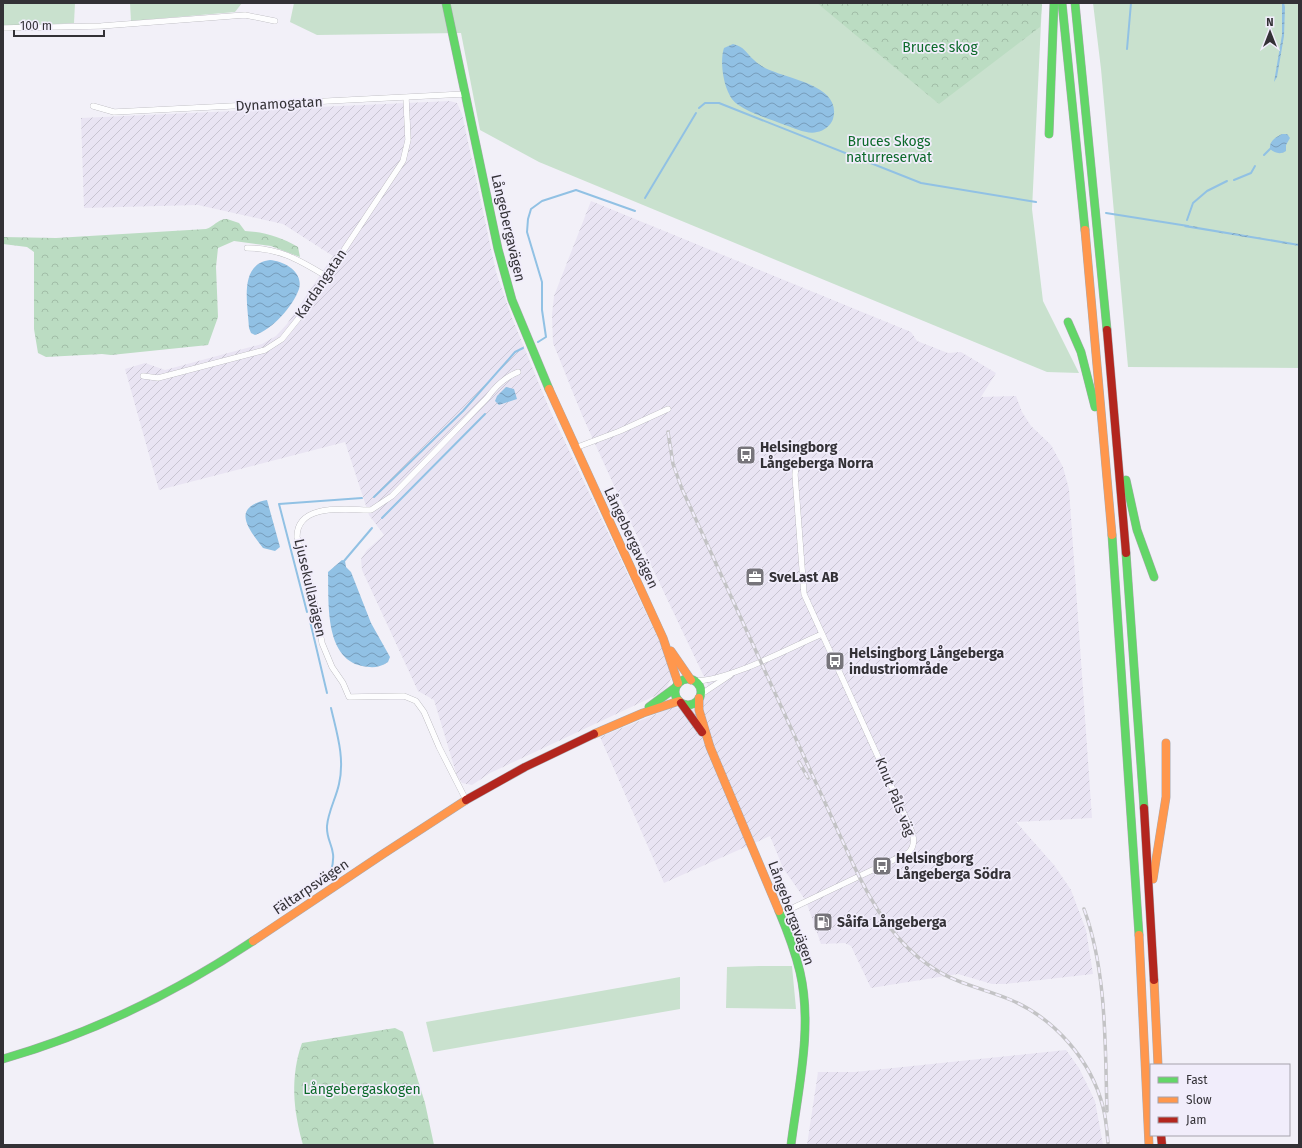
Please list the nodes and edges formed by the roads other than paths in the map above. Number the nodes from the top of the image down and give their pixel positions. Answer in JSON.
{"nodes":[{"id":1,"x":446,"y":3,"type":"edge"},
{"id":2,"x":1054,"y":3,"type":"edge"},
{"id":3,"x":1062,"y":3,"type":"edge"},
{"id":4,"x":1075,"y":3,"type":"edge"},
{"id":5,"x":275,"y":21,"type":"dead end"},
{"id":6,"x":3,"y":28,"type":"edge"},
{"id":7,"x":465,"y":94,"type":"junction"},
{"id":8,"x":406,"y":98,"type":"junction"},
{"id":9,"x":93,"y":106,"type":"dead end"},
{"id":10,"x":1049,"y":134,"type":"dead end"},
{"id":11,"x":247,"y":248,"type":"dead end"},
{"id":12,"x":326,"y":276,"type":"junction"},
{"id":13,"x":1068,"y":322,"type":"dead end"},
{"id":14,"x":518,"y":372,"type":"dead end"},
{"id":15,"x":144,"y":376,"type":"dead end"},
{"id":16,"x":668,"y":409,"type":"dead end"},
{"id":17,"x":1114,"y":416,"type":"junction"},
{"id":18,"x":575,"y":448,"type":"junction"},
{"id":19,"x":796,"y":462,"type":"dead end"},
{"id":20,"x":1108,"y":486,"type":"junction"},
{"id":21,"x":1154,"y":577,"type":"dead end"},
{"id":22,"x":822,"y":634,"type":"junction"},
{"id":23,"x":663,"y":638,"type":"junction"},
{"id":24,"x":735,"y":672,"type":"junction"},
{"id":25,"x":693,"y":680,"type":"junction"},
{"id":26,"x":676,"y":686,"type":"junction"},
{"id":27,"x":700,"y":696,"type":"junction"},
{"id":28,"x":680,"y":702,"type":"junction"},
{"id":29,"x":625,"y":720,"type":"junction"},
{"id":30,"x":1166,"y":743,"type":"dead end"},
{"id":31,"x":710,"y":746,"type":"junction"},
{"id":32,"x":466,"y":800,"type":"junction"},
{"id":33,"x":1149,"y":901,"type":"junction"},
{"id":34,"x":780,"y":914,"type":"junction"},
{"id":35,"x":3,"y":1059,"type":"edge"},
{"id":36,"x":1158,"y":1064,"type":"edge"},
{"id":37,"x":791,"y":1145,"type":"edge"},
{"id":38,"x":1149,"y":1145,"type":"edge"}],
"edges":[{"from":1,"to":7,"type":"main road","name":"Långebergavägen"},
{"from":2,"to":10,"type":"main road"},
{"from":3,"to":20,"type":"main road"},
{"from":4,"to":17,"type":"main road"},
{"from":5,"to":6,"type":"street"},
{"from":7,"to":8,"type":"street","name":"Dynamogatan"},
{"from":7,"to":18,"type":"main road","name":"Långebergavägen"},
{"from":8,"to":9,"type":"street","name":"Dynamogatan"},
{"from":8,"to":12,"type":"street","name":"Kardangatan"},
{"from":11,"to":12,"type":"street"},
{"from":12,"to":15,"type":"street","name":"Kardangatan"},
{"from":13,"to":20,"type":"main road"},
{"from":14,"to":32,"type":"street","name":"Ljusekullavägen"},
{"from":16,"to":18,"type":"street"},
{"from":17,"to":21,"type":"main road"},
{"from":17,"to":33,"type":"main road"},
{"from":18,"to":23,"type":"main road","name":"Långebergavägen"},
{"from":19,"to":22,"type":"street","name":"Knut Påls väg"},
{"from":20,"to":38,"type":"main road"},
{"from":22,"to":24,"type":"street"},
{"from":22,"to":34,"type":"street","name":"Knut Påls väg"},
{"from":23,"to":25,"type":"main road","name":"Långebergavägen"},
{"from":23,"to":26,"type":"main road","name":"Långebergavägen"},
{"from":24,"to":25,"type":"street"},
{"from":24,"to":27,"type":"street"},
{"from":25,"to":26,"type":"main road"},
{"from":25,"to":27,"type":"main road"},
{"from":26,"to":28,"type":"main road"},
{"from":26,"to":29,"type":"main road","name":"Fältarpsvägen"},
{"from":27,"to":28,"type":"main road"},
{"from":27,"to":31,"type":"main road","name":"Långebergavägen"},
{"from":28,"to":29,"type":"main road","name":"Fältarpsvägen"},
{"from":28,"to":31,"type":"main road","name":"Långebergavägen"},
{"from":29,"to":32,"type":"main road","name":"Fältarpsvägen"},
{"from":30,"to":33,"type":"main road"},
{"from":31,"to":34,"type":"main road","name":"Långebergavägen"},
{"from":32,"to":35,"type":"main road","name":"Fältarpsvägen"},
{"from":33,"to":36,"type":"main road"},
{"from":34,"to":37,"type":"main road","name":"Långebergavägen"}]}
